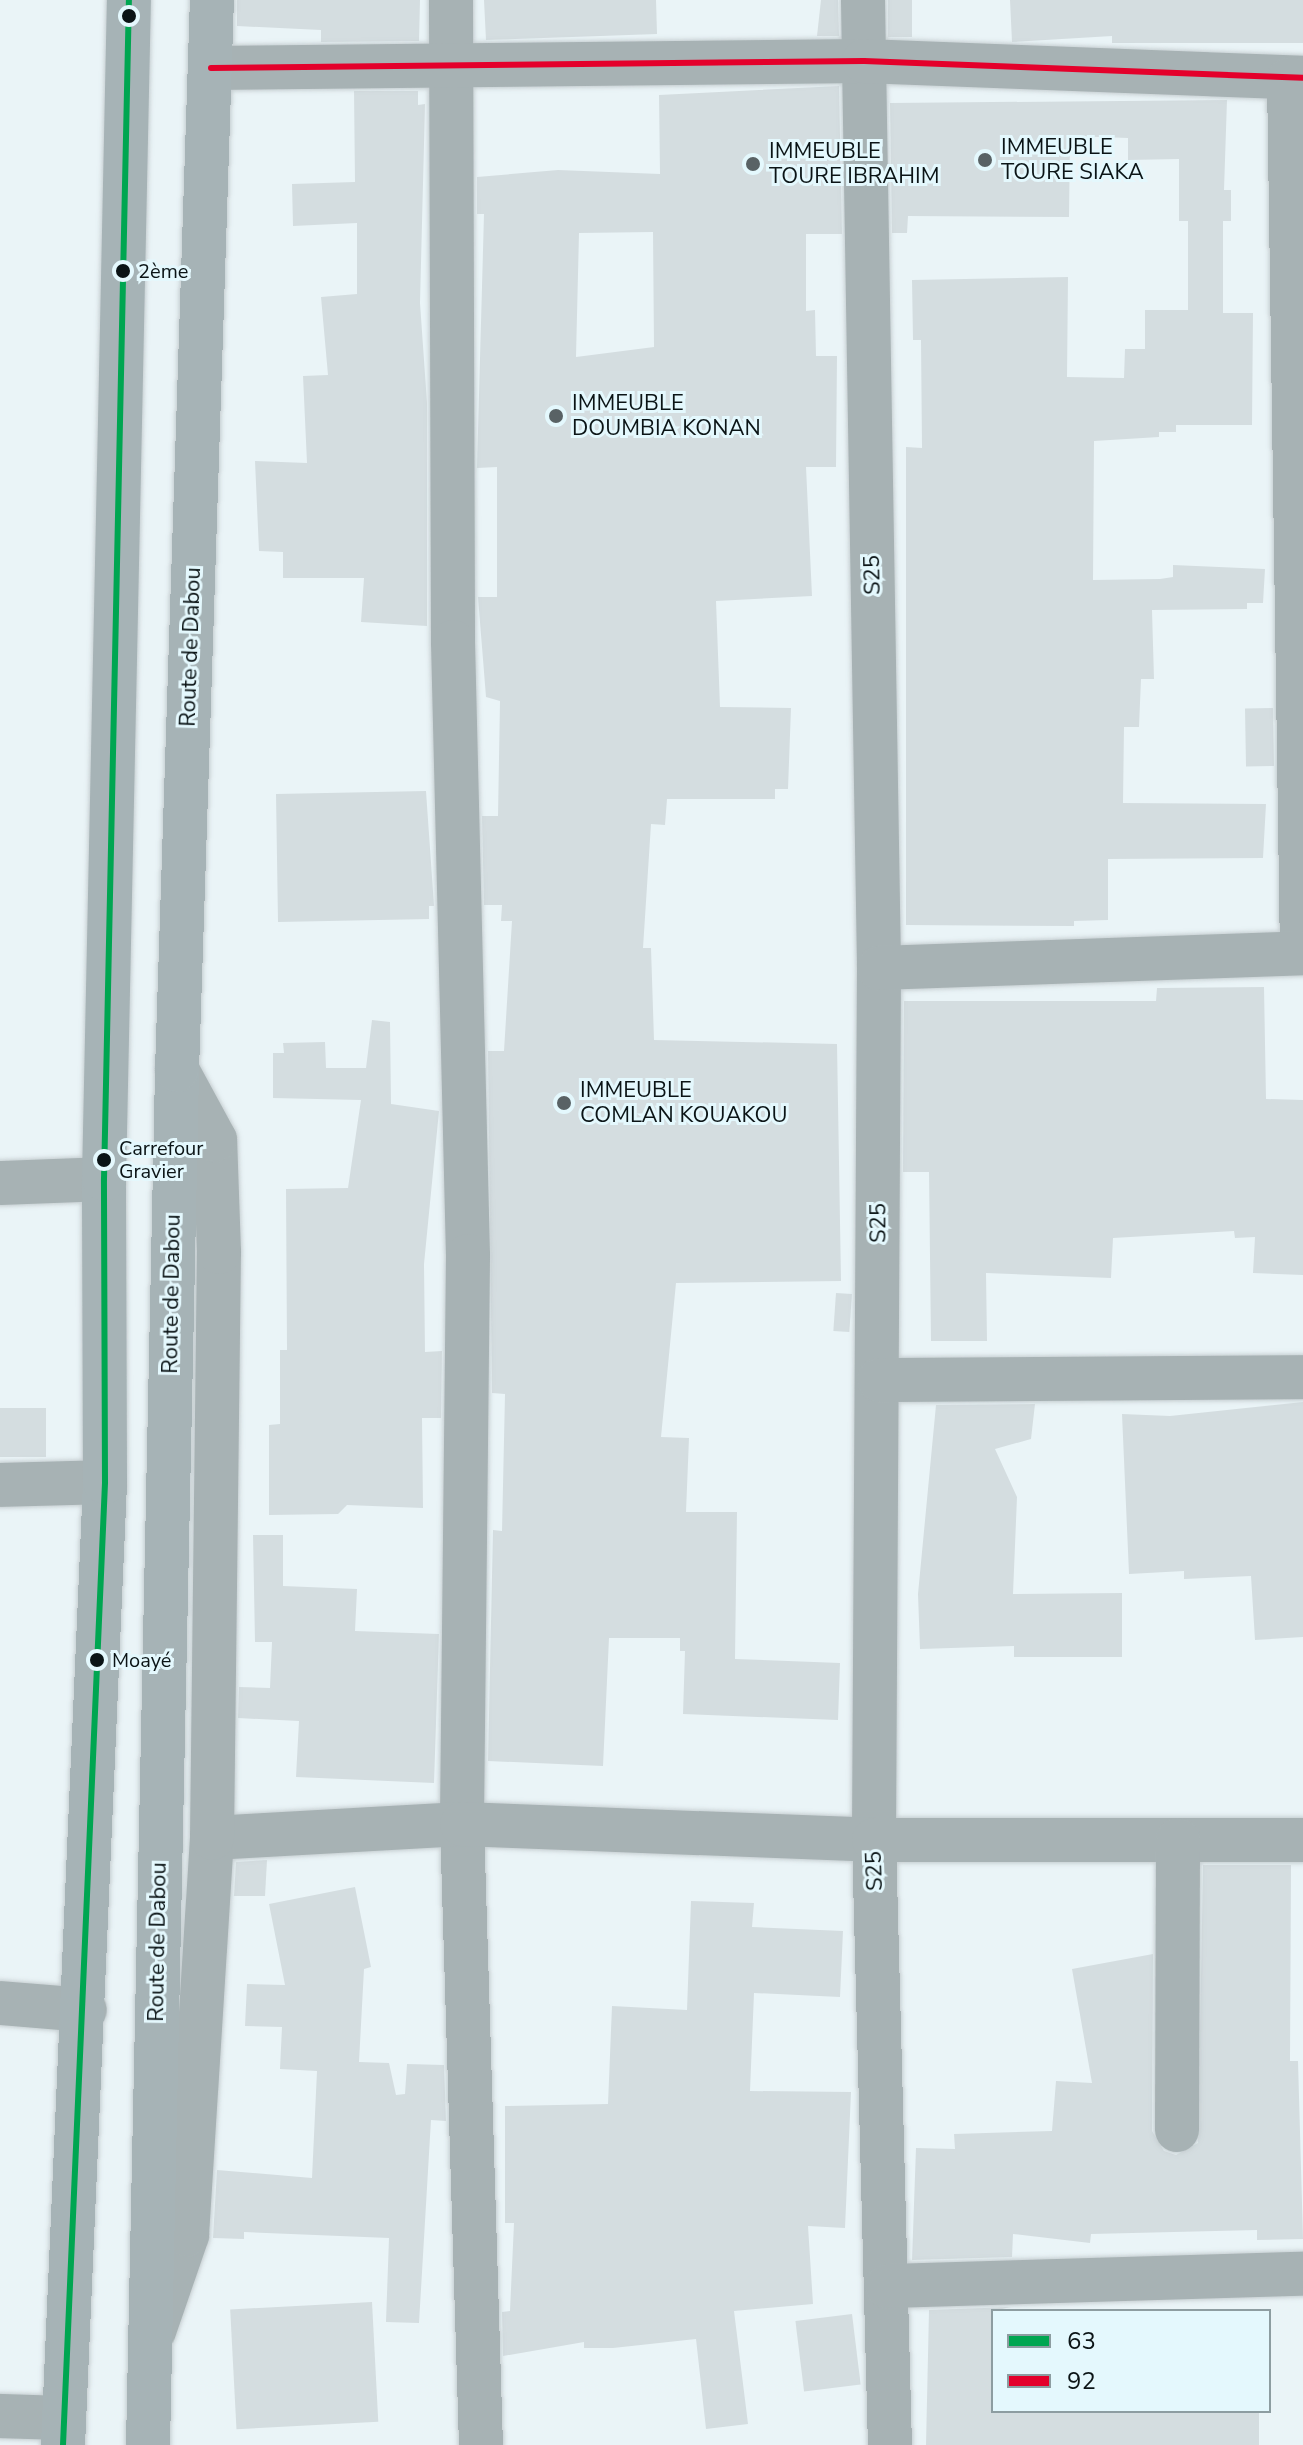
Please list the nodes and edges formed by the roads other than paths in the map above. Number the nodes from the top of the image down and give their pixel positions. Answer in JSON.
{"nodes":[{"id":1,"x":129,"y":0,"type":"edge"},
{"id":2,"x":212,"y":0,"type":"edge"},
{"id":3,"x":451,"y":0,"type":"edge"},
{"id":4,"x":863,"y":0,"type":"edge"},
{"id":5,"x":864,"y":61,"type":"junction"},
{"id":6,"x":452,"y":67,"type":"junction"},
{"id":7,"x":211,"y":68,"type":"junction"},
{"id":8,"x":1296,"y":78,"type":"edge"},
{"id":9,"x":1302,"y":953,"type":"edge"},
{"id":10,"x":879,"y":968,"type":"junction"},
{"id":11,"x":177,"y":1070,"type":"junction"},
{"id":12,"x":104,"y":1179,"type":"junction"},
{"id":13,"x":0,"y":1183,"type":"edge"},
{"id":14,"x":1303,"y":1377,"type":"edge"},
{"id":15,"x":879,"y":1380,"type":"junction"},
{"id":16,"x":105,"y":1482,"type":"junction"},
{"id":17,"x":0,"y":1485,"type":"edge"},
{"id":18,"x":462,"y":1824,"type":"junction"},
{"id":19,"x":212,"y":1838,"type":"junction"},
{"id":20,"x":874,"y":1840,"type":"junction"},
{"id":21,"x":1178,"y":1840,"type":"junction"},
{"id":22,"x":1303,"y":1840,"type":"edge"},
{"id":23,"x":0,"y":2003,"type":"edge"},
{"id":24,"x":85,"y":2010,"type":"junction"},
{"id":25,"x":1177,"y":2130,"type":"dead end"},
{"id":26,"x":1303,"y":2274,"type":"edge"},
{"id":27,"x":887,"y":2286,"type":"junction"},
{"id":28,"x":149,"y":2345,"type":"junction"},
{"id":29,"x":0,"y":2416,"type":"edge"},
{"id":30,"x":64,"y":2432,"type":"edge"},
{"id":31,"x":148,"y":2445,"type":"edge"},
{"id":32,"x":481,"y":2445,"type":"edge"},
{"id":33,"x":890,"y":2445,"type":"edge"}],
"edges":[{"from":1,"to":12,"type":"main road"},
{"from":2,"to":7,"type":"main road","name":"Route de Dabou"},
{"from":3,"to":6,"type":"street"},
{"from":4,"to":5,"type":"street","name":"S25"},
{"from":5,"to":6,"type":"street"},
{"from":5,"to":8,"type":"street"},
{"from":5,"to":10,"type":"street","name":"S25"},
{"from":6,"to":7,"type":"street"},
{"from":6,"to":18,"type":"street"},
{"from":7,"to":11,"type":"main road","name":"Route de Dabou"},
{"from":8,"to":9,"type":"street"},
{"from":9,"to":10,"type":"street"},
{"from":10,"to":15,"type":"street","name":"S25"},
{"from":11,"to":19,"type":"street"},
{"from":11,"to":28,"type":"main road","name":"Route de Dabou"},
{"from":12,"to":13,"type":"street"},
{"from":12,"to":16,"type":"main road"},
{"from":14,"to":15,"type":"street"},
{"from":15,"to":20,"type":"street","name":"S25"},
{"from":16,"to":17,"type":"street"},
{"from":16,"to":24,"type":"main road"},
{"from":18,"to":19,"type":"street"},
{"from":18,"to":20,"type":"street"},
{"from":18,"to":32,"type":"street"},
{"from":19,"to":28,"type":"street"},
{"from":20,"to":21,"type":"street"},
{"from":20,"to":27,"type":"street","name":"S25"},
{"from":21,"to":22,"type":"street"},
{"from":21,"to":25,"type":"street"},
{"from":23,"to":24,"type":"street"},
{"from":24,"to":30,"type":"main road"},
{"from":26,"to":27,"type":"street"},
{"from":27,"to":33,"type":"street","name":"S25"},
{"from":28,"to":31,"type":"main road","name":"Route de Dabou"},
{"from":29,"to":30,"type":"street"}]}
